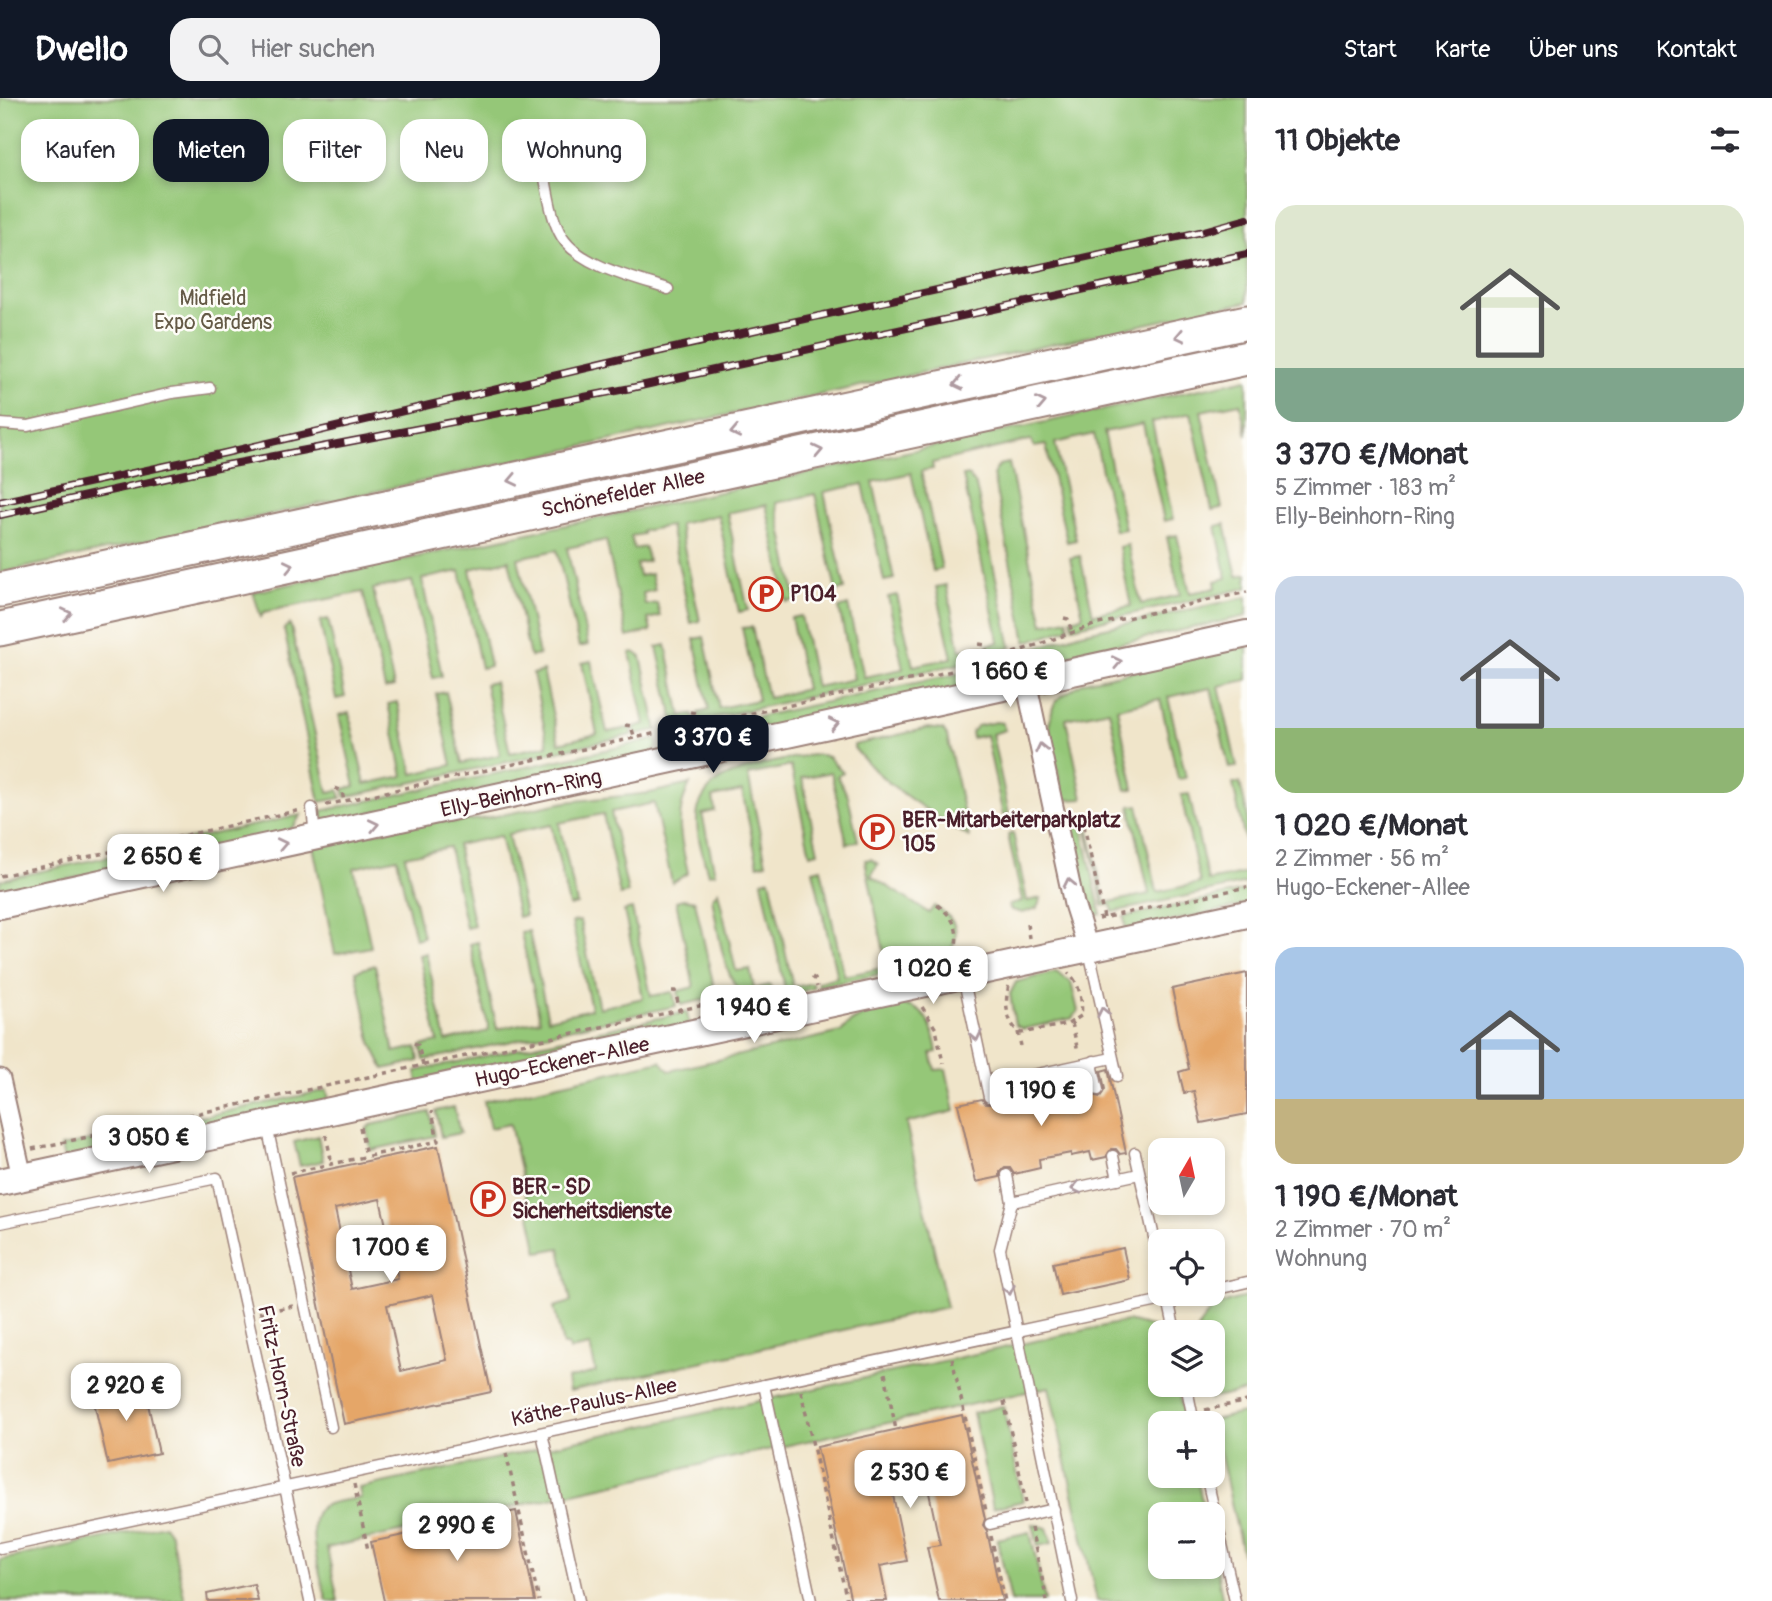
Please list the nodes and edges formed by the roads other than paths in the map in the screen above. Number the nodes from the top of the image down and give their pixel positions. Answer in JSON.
{"nodes":[{"id":1,"x":546,"y":182,"type":"edge"},
{"id":2,"x":668,"y":289,"type":"dead end"},
{"id":3,"x":1247,"y":322,"type":"edge"},
{"id":4,"x":1247,"y":358,"type":"edge"},
{"id":5,"x":210,"y":388,"type":"dead end"},
{"id":6,"x":0,"y":424,"type":"edge"},
{"id":7,"x":0,"y":590,"type":"edge"},
{"id":8,"x":0,"y":629,"type":"edge"},
{"id":9,"x":1247,"y":634,"type":"edge"},
{"id":10,"x":1026,"y":681,"type":"junction"},
{"id":11,"x":668,"y":730,"type":"road end"},
{"id":12,"x":671,"y":760,"type":"junction"},
{"id":13,"x":312,"y":808,"type":"road end"},
{"id":14,"x":315,"y":837,"type":"junction"},
{"id":15,"x":0,"y":905,"type":"edge"},
{"id":16,"x":1247,"y":914,"type":"edge"},
{"id":17,"x":1088,"y":948,"type":"junction"},
{"id":18,"x":957,"y":968,"type":"junction"},
{"id":19,"x":1112,"y":1058,"type":"junction"},
{"id":20,"x":1094,"y":1061,"type":"junction"},
{"id":21,"x":1117,"y":1076,"type":"dead end"},
{"id":22,"x":0,"y":1079,"type":"edge"},
{"id":23,"x":987,"y":1085,"type":"junction"},
{"id":24,"x":1098,"y":1090,"type":"dead end"},
{"id":25,"x":989,"y":1097,"type":"dead end"},
{"id":26,"x":267,"y":1126,"type":"junction"},
{"id":27,"x":1135,"y":1153,"type":"dead end"},
{"id":28,"x":1113,"y":1156,"type":"dead end"},
{"id":29,"x":1139,"y":1174,"type":"junction"},
{"id":30,"x":1007,"y":1175,"type":"dead end"},
{"id":31,"x":1118,"y":1178,"type":"junction"},
{"id":32,"x":11,"y":1179,"type":"edge"},
{"id":33,"x":1012,"y":1202,"type":"junction"},
{"id":34,"x":0,"y":1223,"type":"edge"},
{"id":35,"x":1152,"y":1229,"type":"edge"},
{"id":36,"x":1247,"y":1282,"type":"edge"},
{"id":37,"x":1225,"y":1287,"type":"edge"},
{"id":38,"x":1148,"y":1301,"type":"edge"},
{"id":39,"x":1018,"y":1331,"type":"junction"},
{"id":40,"x":764,"y":1385,"type":"junction"},
{"id":41,"x":331,"y":1427,"type":"dead end"},
{"id":42,"x":542,"y":1433,"type":"junction"},
{"id":43,"x":285,"y":1488,"type":"junction"},
{"id":44,"x":1209,"y":1488,"type":"edge"},
{"id":45,"x":1054,"y":1509,"type":"junction"},
{"id":46,"x":990,"y":1524,"type":"road end"},
{"id":47,"x":0,"y":1548,"type":"edge"},
{"id":48,"x":310,"y":1601,"type":"edge"},
{"id":49,"x":579,"y":1601,"type":"edge"},
{"id":50,"x":811,"y":1601,"type":"edge"},
{"id":51,"x":1072,"y":1601,"type":"edge"},
{"id":52,"x":1235,"y":1601,"type":"edge"}],
"edges":[{"from":1,"to":2,"type":"lane"},
{"from":3,"to":7,"type":"highway","name":"Schönefelder Allee","one_way":true},
{"from":8,"to":4,"type":"highway","name":"Schönefelder Allee","one_way":true},
{"from":5,"to":6,"type":"lane"},
{"from":10,"to":9,"type":"street","name":"Elly-Beinhorn-Ring","one_way":true},
{"from":12,"to":10,"type":"street","name":"Elly-Beinhorn-Ring","one_way":true},
{"from":17,"to":10,"type":"street","one_way":true},
{"from":11,"to":12,"type":"lane"},
{"from":14,"to":12,"type":"street","name":"Elly-Beinhorn-Ring","one_way":true},
{"from":13,"to":14,"type":"lane"},
{"from":15,"to":14,"type":"street","name":"Elly-Beinhorn-Ring","one_way":true},
{"from":16,"to":17,"type":"street","name":"Hugo-Eckener-Allee"},
{"from":17,"to":18,"type":"street","name":"Hugo-Eckener-Allee"},
{"from":19,"to":17,"type":"lane","one_way":true},
{"from":18,"to":23,"type":"lane","one_way":true},
{"from":18,"to":26,"type":"street","name":"Hugo-Eckener-Allee"},
{"from":19,"to":20,"type":"lane"},
{"from":19,"to":21,"type":"lane"},
{"from":20,"to":23,"type":"lane"},
{"from":20,"to":24,"type":"lane"},
{"from":22,"to":32,"type":"street"},
{"from":23,"to":25,"type":"lane"},
{"from":26,"to":32,"type":"street","name":"Hugo-Eckener-Allee"},
{"from":26,"to":41,"type":"lane"},
{"from":27,"to":29,"type":"lane"},
{"from":28,"to":31,"type":"lane"},
{"from":29,"to":31,"type":"lane"},
{"from":29,"to":35,"type":"lane"},
{"from":30,"to":33,"type":"lane"},
{"from":31,"to":33,"type":"lane","one_way":true},
{"from":33,"to":39,"type":"lane","one_way":true},
{"from":34,"to":43,"type":"lane","name":"Fritz-Horn-Straße"},
{"from":36,"to":37,"type":"lane"},
{"from":38,"to":39,"type":"lane","name":"Käthe-Paulus-Allee"},
{"from":39,"to":40,"type":"lane","name":"Käthe-Paulus-Allee"},
{"from":39,"to":45,"type":"lane"},
{"from":40,"to":42,"type":"lane","name":"Käthe-Paulus-Allee"},
{"from":40,"to":50,"type":"lane"},
{"from":42,"to":43,"type":"lane","name":"Käthe-Paulus-Allee"},
{"from":42,"to":49,"type":"lane"},
{"from":43,"to":47,"type":"lane","name":"Käthe-Paulus-Allee"},
{"from":43,"to":48,"type":"lane","name":"Fritz-Horn-Straße"},
{"from":44,"to":52,"type":"lane"},
{"from":45,"to":46,"type":"lane"},
{"from":45,"to":51,"type":"lane"}]}
